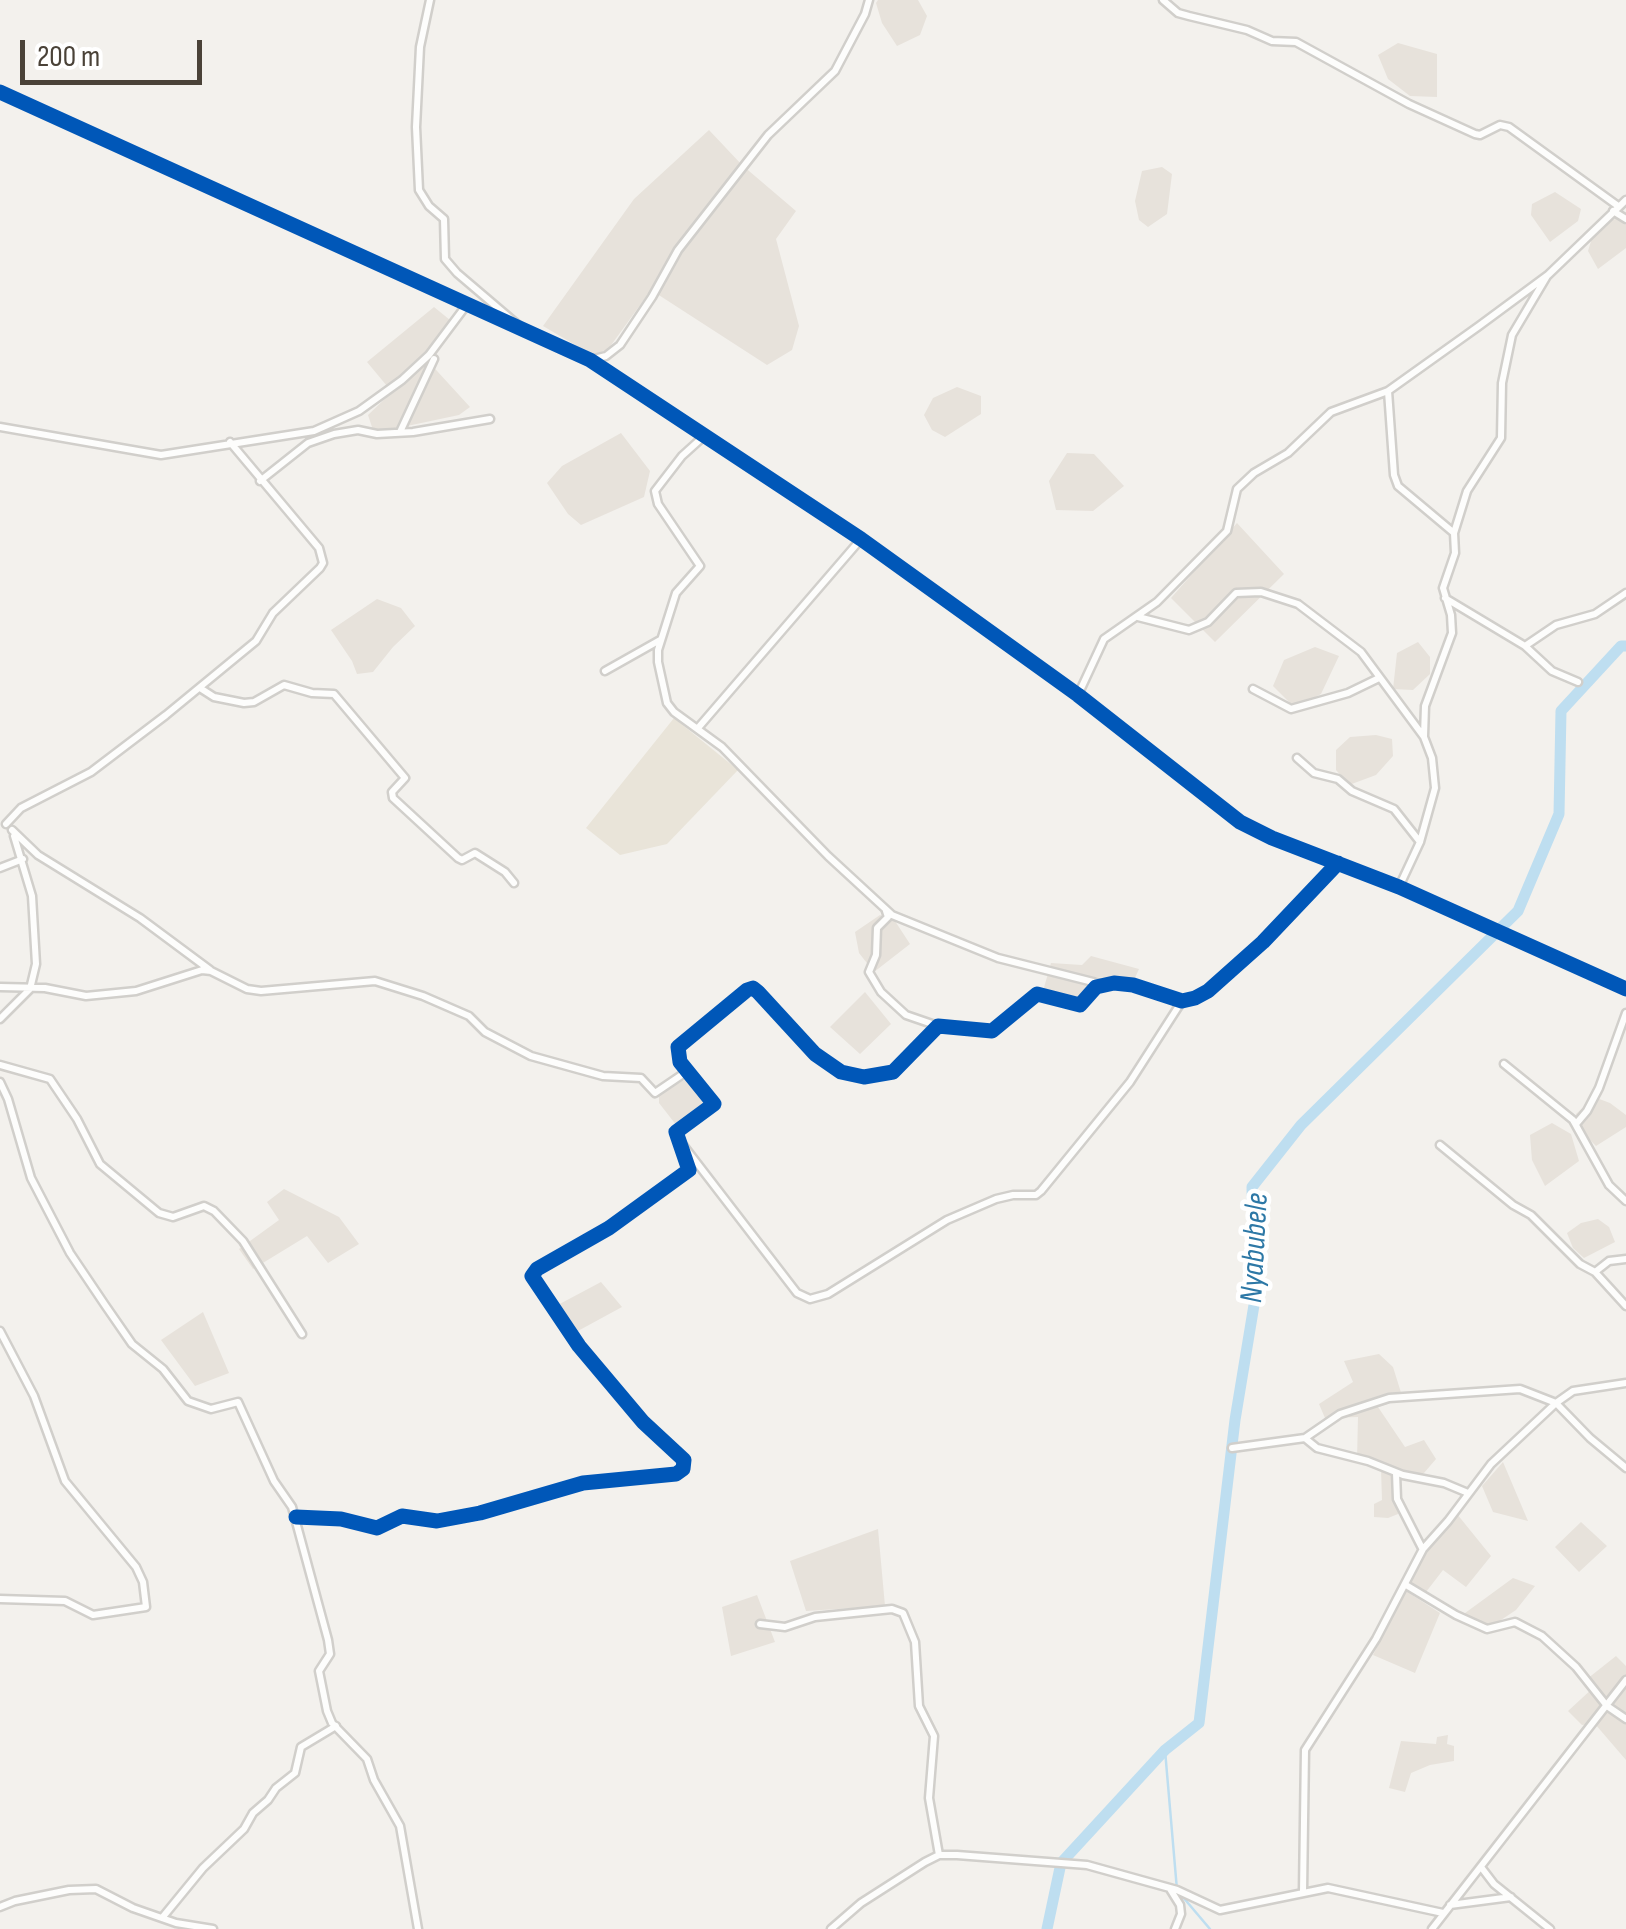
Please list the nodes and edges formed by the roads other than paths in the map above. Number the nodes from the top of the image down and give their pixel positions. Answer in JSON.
{"nodes":[{"id":1,"x":430,"y":0,"type":"edge"},
{"id":2,"x":869,"y":0,"type":"edge"},
{"id":3,"x":1163,"y":0,"type":"edge"},
{"id":4,"x":0,"y":92,"type":"edge"},
{"id":5,"x":1626,"y":200,"type":"edge"},
{"id":6,"x":1616,"y":208,"type":"junction"},
{"id":7,"x":1626,"y":219,"type":"edge"},
{"id":8,"x":1548,"y":275,"type":"junction"},
{"id":9,"x":468,"y":303,"type":"junction"},
{"id":10,"x":524,"y":330,"type":"junction"},
{"id":11,"x":434,"y":359,"type":"dead end"},
{"id":12,"x":590,"y":360,"type":"junction"},
{"id":13,"x":1388,"y":391,"type":"junction"},
{"id":14,"x":490,"y":418,"type":"dead end"},
{"id":15,"x":0,"y":428,"type":"edge"},
{"id":16,"x":400,"y":433,"type":"junction"},
{"id":17,"x":702,"y":437,"type":"junction"},
{"id":18,"x":230,"y":442,"type":"junction"},
{"id":19,"x":260,"y":482,"type":"junction"},
{"id":20,"x":1454,"y":533,"type":"junction"},
{"id":21,"x":861,"y":540,"type":"junction"},
{"id":22,"x":1626,"y":593,"type":"edge"},
{"id":23,"x":1444,"y":598,"type":"junction"},
{"id":24,"x":1137,"y":616,"type":"junction"},
{"id":25,"x":662,"y":639,"type":"junction"},
{"id":26,"x":1526,"y":646,"type":"junction"},
{"id":27,"x":605,"y":670,"type":"dead end"},
{"id":28,"x":1379,"y":678,"type":"junction"},
{"id":29,"x":1578,"y":682,"type":"dead end"},
{"id":30,"x":200,"y":688,"type":"junction"},
{"id":31,"x":1253,"y":689,"type":"dead end"},
{"id":32,"x":1078,"y":695,"type":"junction"},
{"id":33,"x":698,"y":728,"type":"junction"},
{"id":34,"x":1424,"y":738,"type":"junction"},
{"id":35,"x":1297,"y":758,"type":"dead end"},
{"id":36,"x":6,"y":826,"type":"edge"},
{"id":37,"x":1420,"y":842,"type":"junction"},
{"id":38,"x":22,"y":859,"type":"junction"},
{"id":39,"x":1338,"y":863,"type":"junction"},
{"id":40,"x":0,"y":868,"type":"edge"},
{"id":41,"x":514,"y":883,"type":"dead end"},
{"id":42,"x":1399,"y":887,"type":"junction"},
{"id":43,"x":885,"y":910,"type":"junction"},
{"id":44,"x":212,"y":971,"type":"junction"},
{"id":45,"x":1102,"y":984,"type":"junction"},
{"id":46,"x":0,"y":987,"type":"edge"},
{"id":47,"x":30,"y":989,"type":"junction"},
{"id":48,"x":1626,"y":989,"type":"edge"},
{"id":49,"x":1182,"y":1000,"type":"junction"},
{"id":50,"x":1626,"y":1013,"type":"edge"},
{"id":51,"x":0,"y":1019,"type":"edge"},
{"id":52,"x":938,"y":1026,"type":"junction"},
{"id":53,"x":1504,"y":1064,"type":"dead end"},
{"id":54,"x":0,"y":1065,"type":"edge"},
{"id":55,"x":686,"y":1072,"type":"junction"},
{"id":56,"x":0,"y":1082,"type":"edge"},
{"id":57,"x":1576,"y":1124,"type":"junction"},
{"id":58,"x":676,"y":1136,"type":"junction"},
{"id":59,"x":1440,"y":1144,"type":"dead end"},
{"id":60,"x":1626,"y":1202,"type":"edge"},
{"id":61,"x":1626,"y":1259,"type":"edge"},
{"id":62,"x":1595,"y":1272,"type":"junction"},
{"id":63,"x":1626,"y":1306,"type":"edge"},
{"id":64,"x":0,"y":1331,"type":"edge"},
{"id":65,"x":302,"y":1334,"type":"dead end"},
{"id":66,"x":1626,"y":1383,"type":"edge"},
{"id":67,"x":1556,"y":1403,"type":"junction"},
{"id":68,"x":1306,"y":1438,"type":"junction"},
{"id":69,"x":1232,"y":1448,"type":"dead end"},
{"id":70,"x":1626,"y":1468,"type":"edge"},
{"id":71,"x":1396,"y":1473,"type":"junction"},
{"id":72,"x":1468,"y":1493,"type":"junction"},
{"id":73,"x":296,"y":1517,"type":"junction"},
{"id":74,"x":1423,"y":1549,"type":"junction"},
{"id":75,"x":1406,"y":1585,"type":"junction"},
{"id":76,"x":0,"y":1599,"type":"edge"},
{"id":77,"x":760,"y":1624,"type":"dead end"},
{"id":78,"x":1626,"y":1680,"type":"edge"},
{"id":79,"x":1607,"y":1706,"type":"junction"},
{"id":80,"x":1626,"y":1719,"type":"edge"},
{"id":81,"x":336,"y":1726,"type":"junction"},
{"id":82,"x":939,"y":1856,"type":"junction"},
{"id":83,"x":1481,"y":1867,"type":"junction"},
{"id":84,"x":1169,"y":1888,"type":"junction"},
{"id":85,"x":1302,"y":1892,"type":"junction"},
{"id":86,"x":1511,"y":1897,"type":"junction"},
{"id":87,"x":0,"y":1907,"type":"edge"},
{"id":88,"x":1446,"y":1909,"type":"junction"},
{"id":89,"x":162,"y":1918,"type":"junction"},
{"id":90,"x":213,"y":1929,"type":"edge"},
{"id":91,"x":418,"y":1929,"type":"edge"},
{"id":92,"x":831,"y":1929,"type":"edge"},
{"id":93,"x":1175,"y":1929,"type":"edge"},
{"id":94,"x":1432,"y":1929,"type":"edge"},
{"id":95,"x":1550,"y":1929,"type":"edge"}],
"edges":[{"from":1,"to":10,"type":"street"},
{"from":2,"to":12,"type":"street"},
{"from":3,"to":6,"type":"street"},
{"from":4,"to":9,"type":"street"},
{"from":5,"to":6,"type":"street"},
{"from":6,"to":7,"type":"street"},
{"from":6,"to":8,"type":"street"},
{"from":8,"to":13,"type":"street"},
{"from":8,"to":20,"type":"street"},
{"from":9,"to":10,"type":"street"},
{"from":9,"to":18,"type":"street"},
{"from":10,"to":12,"type":"street"},
{"from":11,"to":16,"type":"street"},
{"from":12,"to":17,"type":"street"},
{"from":13,"to":20,"type":"street"},
{"from":13,"to":24,"type":"street"},
{"from":14,"to":16,"type":"street"},
{"from":15,"to":18,"type":"street"},
{"from":16,"to":19,"type":"street"},
{"from":17,"to":21,"type":"street"},
{"from":17,"to":25,"type":"street"},
{"from":18,"to":19,"type":"street"},
{"from":19,"to":30,"type":"street"},
{"from":20,"to":23,"type":"street"},
{"from":21,"to":32,"type":"street"},
{"from":21,"to":33,"type":"street"},
{"from":22,"to":26,"type":"street"},
{"from":23,"to":26,"type":"street"},
{"from":23,"to":34,"type":"street"},
{"from":24,"to":28,"type":"street"},
{"from":24,"to":32,"type":"street"},
{"from":25,"to":27,"type":"street"},
{"from":25,"to":33,"type":"street"},
{"from":26,"to":29,"type":"street"},
{"from":28,"to":31,"type":"street"},
{"from":28,"to":34,"type":"street"},
{"from":30,"to":36,"type":"street"},
{"from":30,"to":41,"type":"street"},
{"from":32,"to":39,"type":"street"},
{"from":33,"to":43,"type":"street"},
{"from":34,"to":37,"type":"street"},
{"from":35,"to":37,"type":"street"},
{"from":36,"to":38,"type":"street"},
{"from":36,"to":44,"type":"street"},
{"from":37,"to":42,"type":"street"},
{"from":38,"to":40,"type":"street"},
{"from":38,"to":47,"type":"street"},
{"from":39,"to":42,"type":"street"},
{"from":39,"to":49,"type":"street"},
{"from":42,"to":48,"type":"street"},
{"from":43,"to":45,"type":"street"},
{"from":43,"to":52,"type":"street"},
{"from":44,"to":47,"type":"street"},
{"from":44,"to":55,"type":"street"},
{"from":45,"to":49,"type":"street"},
{"from":45,"to":52,"type":"street"},
{"from":46,"to":47,"type":"street"},
{"from":47,"to":51,"type":"street"},
{"from":49,"to":58,"type":"street"},
{"from":50,"to":57,"type":"street"},
{"from":52,"to":55,"type":"street"},
{"from":53,"to":57,"type":"street"},
{"from":54,"to":65,"type":"street"},
{"from":55,"to":58,"type":"street"},
{"from":56,"to":73,"type":"street"},
{"from":57,"to":60,"type":"street"},
{"from":58,"to":73,"type":"street"},
{"from":59,"to":62,"type":"street"},
{"from":61,"to":62,"type":"street"},
{"from":62,"to":63,"type":"street"},
{"from":64,"to":76,"type":"street"},
{"from":66,"to":67,"type":"street"},
{"from":67,"to":68,"type":"street"},
{"from":67,"to":70,"type":"street"},
{"from":67,"to":72,"type":"street"},
{"from":68,"to":69,"type":"street"},
{"from":68,"to":71,"type":"street"},
{"from":71,"to":72,"type":"street"},
{"from":71,"to":74,"type":"street"},
{"from":72,"to":74,"type":"street"},
{"from":73,"to":81,"type":"street"},
{"from":74,"to":75,"type":"street"},
{"from":75,"to":79,"type":"street"},
{"from":75,"to":85,"type":"street"},
{"from":77,"to":82,"type":"street"},
{"from":78,"to":79,"type":"street"},
{"from":79,"to":80,"type":"street"},
{"from":79,"to":83,"type":"street"},
{"from":81,"to":89,"type":"street"},
{"from":81,"to":91,"type":"street"},
{"from":82,"to":84,"type":"street"},
{"from":82,"to":92,"type":"street"},
{"from":83,"to":86,"type":"street"},
{"from":83,"to":88,"type":"street"},
{"from":84,"to":85,"type":"street"},
{"from":84,"to":93,"type":"street"},
{"from":85,"to":88,"type":"street"},
{"from":86,"to":88,"type":"street"},
{"from":86,"to":95,"type":"street"},
{"from":87,"to":89,"type":"street"},
{"from":88,"to":94,"type":"street"},
{"from":89,"to":90,"type":"street"}]}
